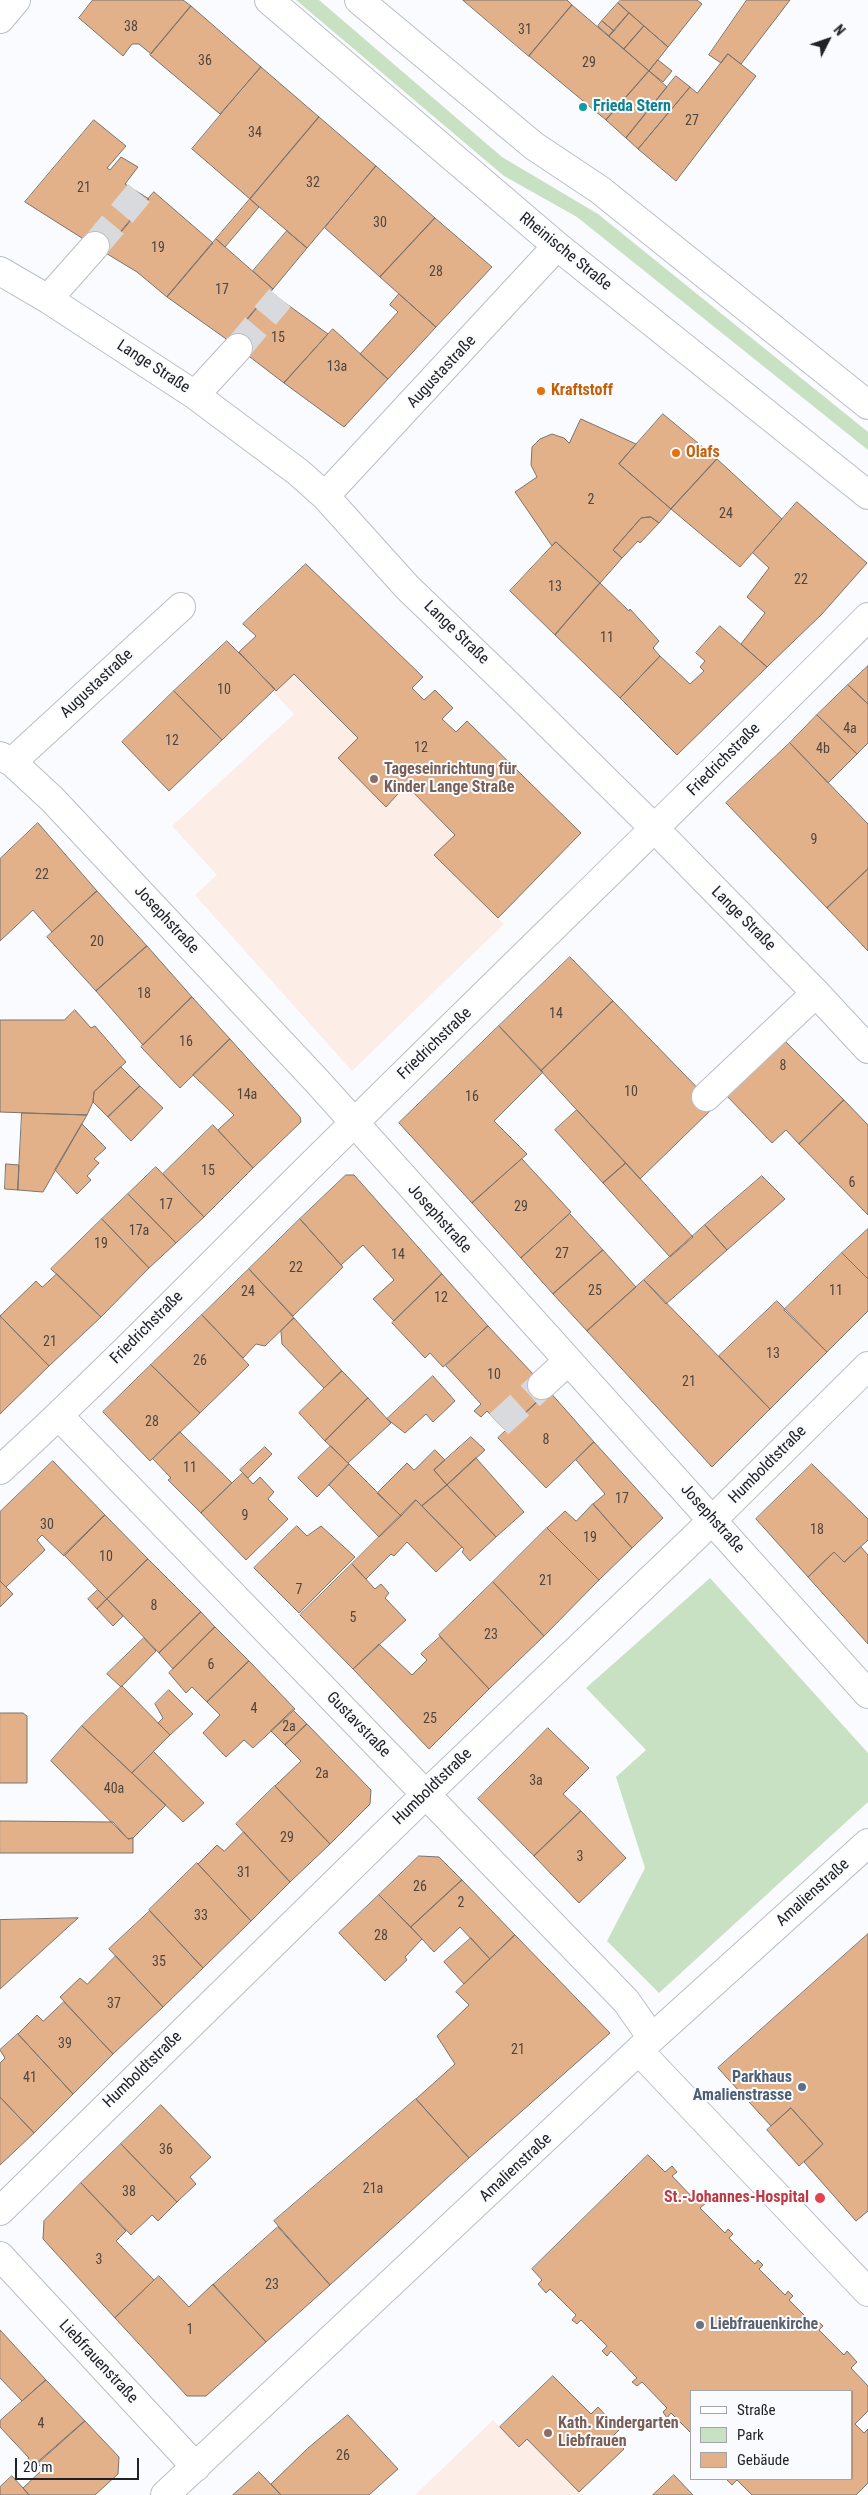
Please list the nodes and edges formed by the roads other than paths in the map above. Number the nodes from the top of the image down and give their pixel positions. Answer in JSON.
{"nodes":[{"id":1,"x":16,"y":0,"type":"edge"},
{"id":2,"x":269,"y":0,"type":"edge"},
{"id":3,"x":359,"y":0,"type":"edge"},
{"id":4,"x":0,"y":19,"type":"edge"},
{"id":5,"x":95,"y":246,"type":"tunnel mouth"},
{"id":6,"x":557,"y":246,"type":"junction"},
{"id":7,"x":0,"y":271,"type":"edge"},
{"id":8,"x":48,"y":299,"type":"junction"},
{"id":9,"x":238,"y":348,"type":"tunnel mouth"},
{"id":10,"x":195,"y":395,"type":"junction"},
{"id":11,"x":868,"y":405,"type":"edge"},
{"id":12,"x":868,"y":495,"type":"edge"},
{"id":13,"x":325,"y":496,"type":"junction"},
{"id":14,"x":181,"y":607,"type":"dead end"},
{"id":15,"x":868,"y":616,"type":"edge"},
{"id":16,"x":6,"y":759,"type":"edge"},
{"id":17,"x":655,"y":829,"type":"junction"},
{"id":18,"x":816,"y":993,"type":"junction"},
{"id":19,"x":868,"y":1049,"type":"edge"},
{"id":20,"x":706,"y":1097,"type":"dead end"},
{"id":21,"x":353,"y":1123,"type":"junction"},
{"id":22,"x":568,"y":1361,"type":"junction"},
{"id":23,"x":868,"y":1366,"type":"edge"},
{"id":24,"x":542,"y":1385,"type":"tunnel mouth"},
{"id":25,"x":59,"y":1416,"type":"junction"},
{"id":26,"x":0,"y":1470,"type":"edge"},
{"id":27,"x":712,"y":1519,"type":"junction"},
{"id":28,"x":868,"y":1694,"type":"edge"},
{"id":29,"x":425,"y":1795,"type":"junction"},
{"id":30,"x":868,"y":1843,"type":"edge"},
{"id":31,"x":646,"y":2045,"type":"junction"},
{"id":32,"x":0,"y":2211,"type":"edge"},
{"id":33,"x":0,"y":2256,"type":"edge"},
{"id":34,"x":868,"y":2292,"type":"edge"},
{"id":35,"x":196,"y":2467,"type":"junction"},
{"id":36,"x":164,"y":2495,"type":"edge"}],
"edges":[{"from":1,"to":4,"type":"street"},
{"from":2,"to":6,"type":"street","name":"Rheinische Straße"},
{"from":3,"to":11,"type":"street"},
{"from":5,"to":8,"type":"street"},
{"from":6,"to":12,"type":"street","name":"Rheinische Straße"},
{"from":6,"to":13,"type":"street","name":"Augustastraße"},
{"from":7,"to":8,"type":"street","name":"Lange Straße"},
{"from":8,"to":10,"type":"street","name":"Lange Straße"},
{"from":9,"to":10,"type":"street"},
{"from":10,"to":13,"type":"street","name":"Lange Straße"},
{"from":13,"to":17,"type":"street","name":"Lange Straße"},
{"from":14,"to":16,"type":"street","name":"Augustastraße"},
{"from":15,"to":17,"type":"street","name":"Friedrichstraße"},
{"from":16,"to":21,"type":"street","name":"Josephstraße"},
{"from":17,"to":18,"type":"street","name":"Lange Straße"},
{"from":17,"to":21,"type":"street","name":"Friedrichstraße"},
{"from":18,"to":19,"type":"street","name":"Lange Straße"},
{"from":18,"to":20,"type":"street"},
{"from":21,"to":22,"type":"street","name":"Josephstraße"},
{"from":21,"to":25,"type":"street","name":"Friedrichstraße"},
{"from":22,"to":24,"type":"street"},
{"from":22,"to":27,"type":"street","name":"Josephstraße"},
{"from":23,"to":27,"type":"street","name":"Humboldtstraße"},
{"from":25,"to":26,"type":"street","name":"Friedrichstraße"},
{"from":25,"to":29,"type":"street","name":"Gustavstraße"},
{"from":27,"to":28,"type":"street","name":"Josephstraße"},
{"from":27,"to":29,"type":"street","name":"Humboldtstraße"},
{"from":29,"to":31,"type":"street","name":"Gustavstraße"},
{"from":29,"to":32,"type":"street","name":"Humboldtstraße"},
{"from":30,"to":31,"type":"street","name":"Amalienstraße"},
{"from":31,"to":34,"type":"street","name":"Gustavstraße"},
{"from":31,"to":35,"type":"street","name":"Amalienstraße"},
{"from":33,"to":35,"type":"street","name":"Liebfrauenstraße"},
{"from":35,"to":36,"type":"street","name":"Amalienstraße"}]}
